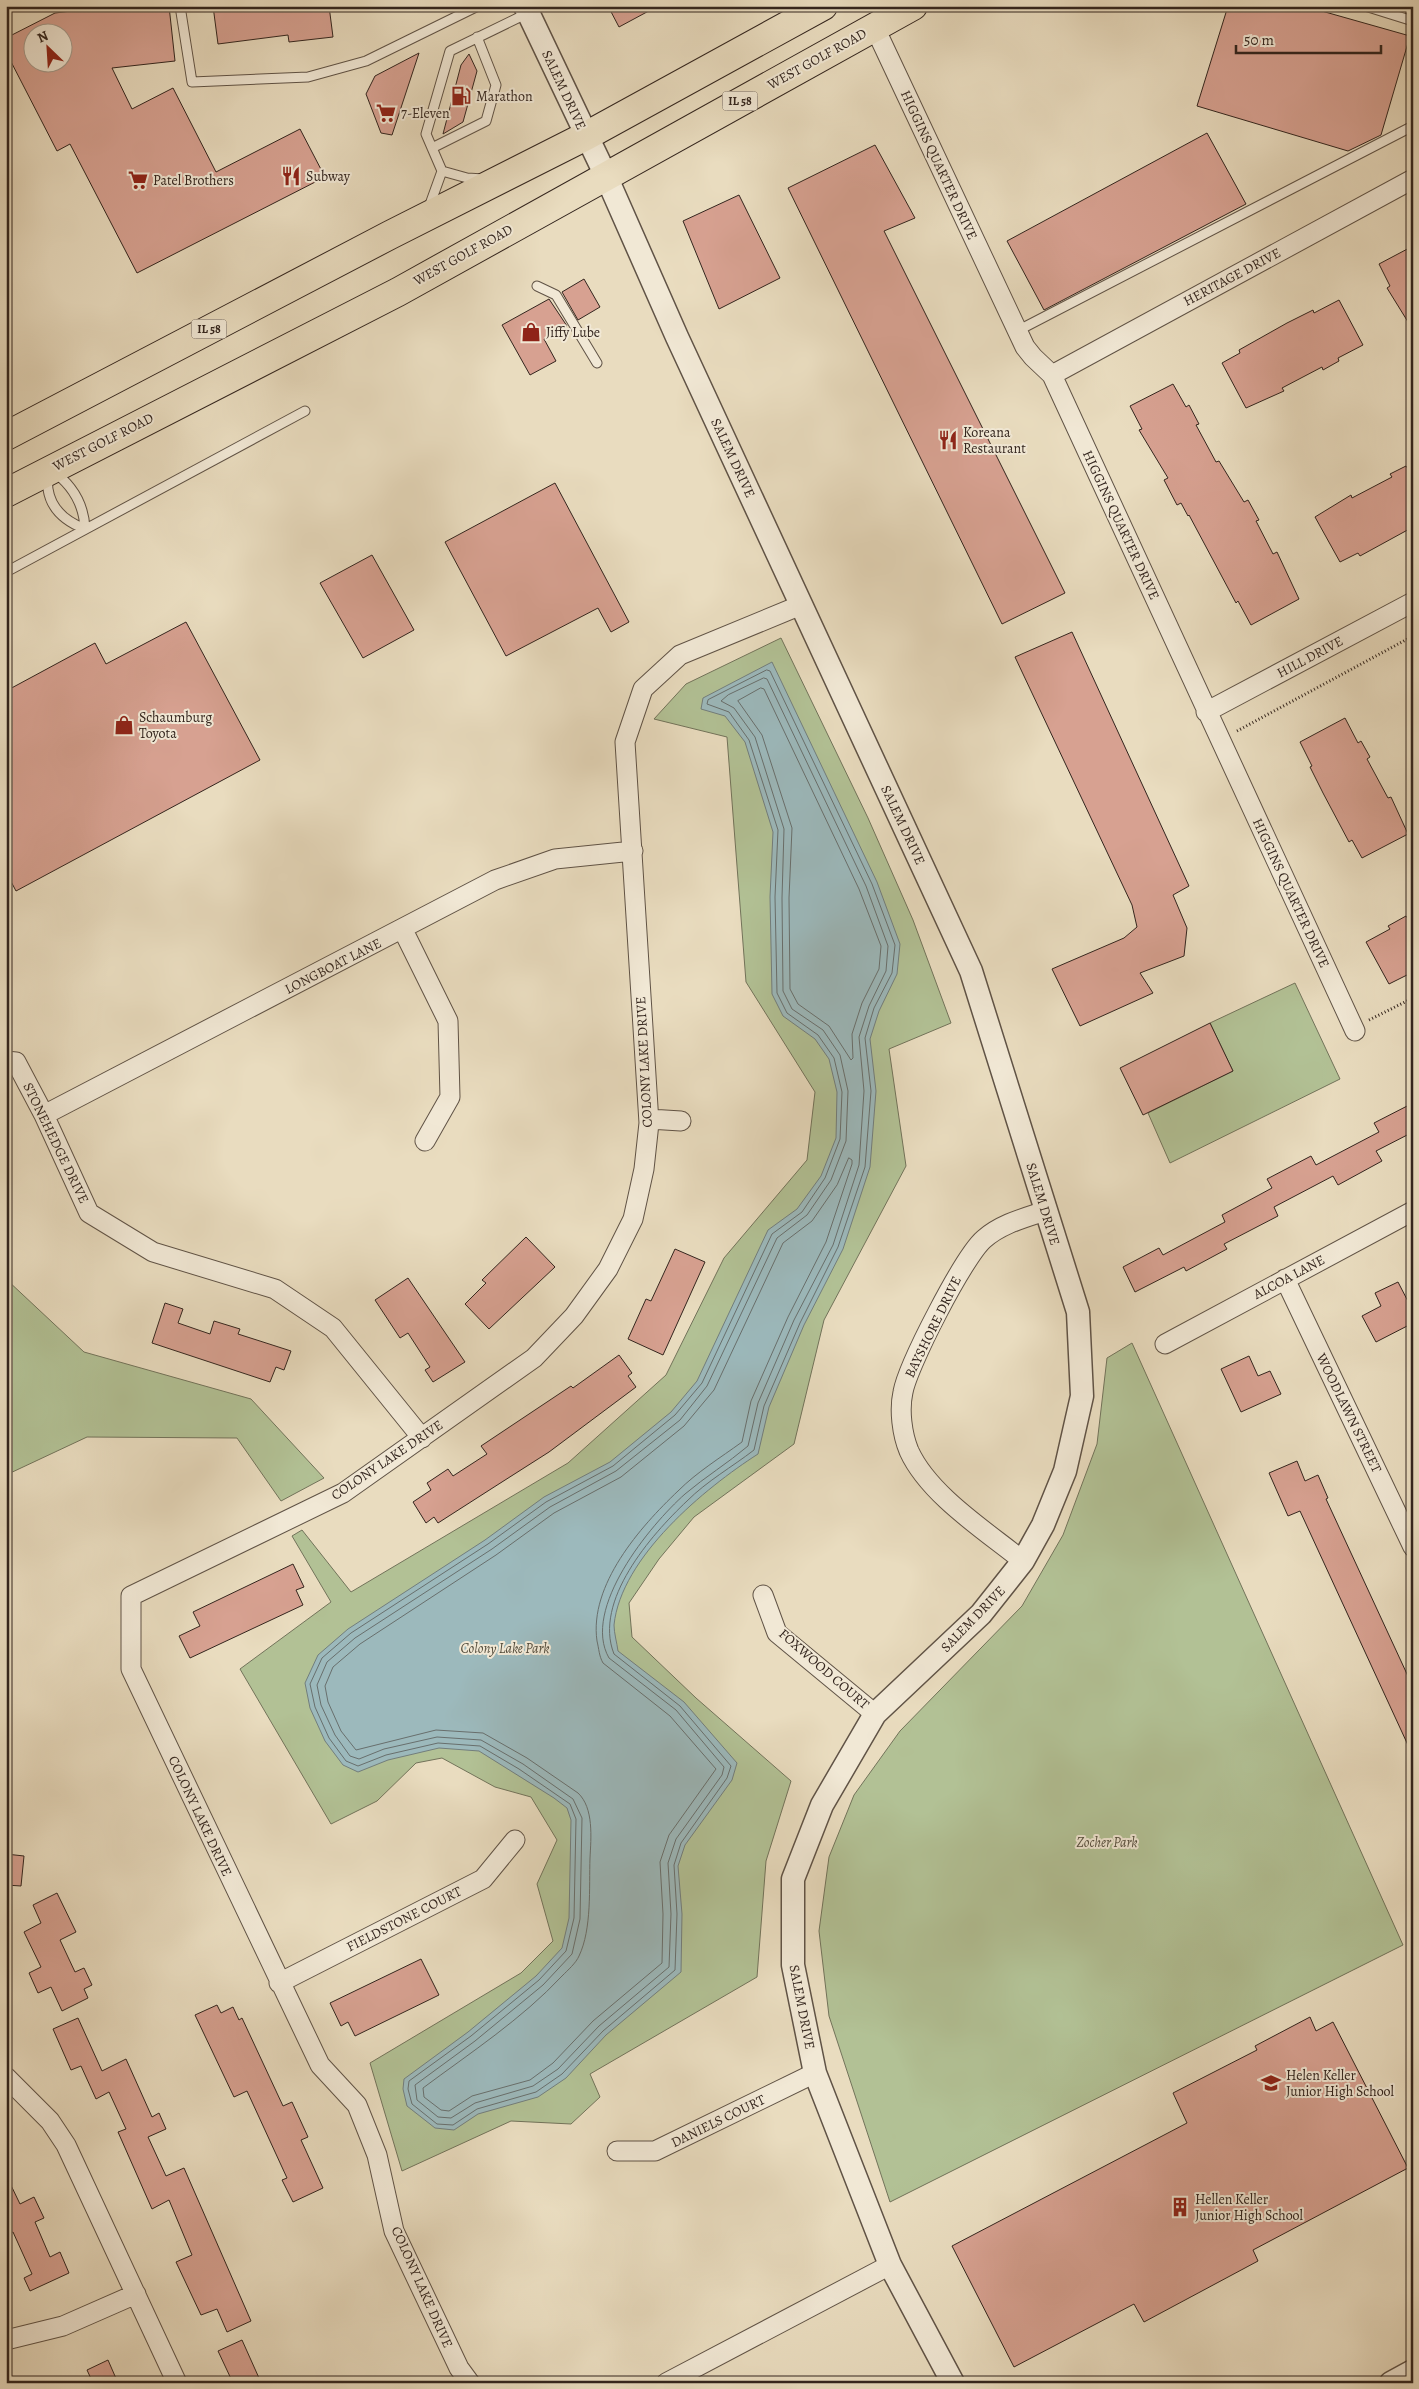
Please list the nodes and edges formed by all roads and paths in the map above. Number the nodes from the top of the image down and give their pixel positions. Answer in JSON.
{"nodes":[{"id":1,"x":180,"y":6,"type":"edge"},
{"id":2,"x":478,"y":6,"type":"edge"},
{"id":3,"x":823,"y":6,"type":"edge"},
{"id":4,"x":913,"y":6,"type":"edge"},
{"id":5,"x":1364,"y":6,"type":"edge"},
{"id":6,"x":526,"y":10,"type":"edge"},
{"id":7,"x":1413,"y":21,"type":"edge"},
{"id":8,"x":874,"y":26,"type":"junction"},
{"id":9,"x":476,"y":37,"type":"junction"},
{"id":10,"x":1413,"y":126,"type":"edge"},
{"id":11,"x":586,"y":136,"type":"junction"},
{"id":12,"x":432,"y":148,"type":"junction"},
{"id":13,"x":442,"y":171,"type":"junction"},
{"id":14,"x":606,"y":176,"type":"junction"},
{"id":15,"x":1413,"y":179,"type":"edge"},
{"id":16,"x":497,"y":180,"type":"junction"},
{"id":17,"x":424,"y":218,"type":"junction"},
{"id":18,"x":537,"y":286,"type":"dead end"},
{"id":19,"x":1017,"y":331,"type":"junction"},
{"id":20,"x":597,"y":363,"type":"dead end"},
{"id":21,"x":1052,"y":375,"type":"junction"},
{"id":22,"x":305,"y":411,"type":"dead end"},
{"id":23,"x":6,"y":436,"type":"edge"},
{"id":24,"x":50,"y":469,"type":"junction"},
{"id":25,"x":6,"y":493,"type":"edge"},
{"id":26,"x":85,"y":530,"type":"junction"},
{"id":27,"x":6,"y":572,"type":"edge"},
{"id":28,"x":1413,"y":602,"type":"edge"},
{"id":29,"x":801,"y":605,"type":"junction"},
{"id":30,"x":1413,"y":636,"type":"edge"},
{"id":31,"x":1206,"y":712,"type":"junction"},
{"id":32,"x":1220,"y":740,"type":"junction"},
{"id":33,"x":633,"y":851,"type":"junction"},
{"id":34,"x":403,"y":930,"type":"junction"},
{"id":35,"x":1413,"y":998,"type":"edge"},
{"id":36,"x":1355,"y":1030,"type":"joint"},
{"id":37,"x":6,"y":1061,"type":"edge"},
{"id":38,"x":44,"y":1115,"type":"junction"},
{"id":39,"x":649,"y":1119,"type":"junction"},
{"id":40,"x":681,"y":1121,"type":"dead end"},
{"id":41,"x":425,"y":1141,"type":"dead end"},
{"id":42,"x":1045,"y":1211,"type":"junction"},
{"id":43,"x":1413,"y":1211,"type":"edge"},
{"id":44,"x":1285,"y":1278,"type":"junction"},
{"id":45,"x":1165,"y":1344,"type":"dead end"},
{"id":46,"x":422,"y":1438,"type":"junction"},
{"id":47,"x":1410,"y":1534,"type":"edge"},
{"id":48,"x":1023,"y":1561,"type":"junction"},
{"id":49,"x":763,"y":1595,"type":"dead end"},
{"id":50,"x":875,"y":1714,"type":"junction"},
{"id":51,"x":515,"y":1840,"type":"dead end"},
{"id":52,"x":279,"y":1983,"type":"junction"},
{"id":53,"x":814,"y":2073,"type":"junction"},
{"id":54,"x":6,"y":2078,"type":"edge"},
{"id":55,"x":617,"y":2151,"type":"dead end"},
{"id":56,"x":890,"y":2266,"type":"junction"},
{"id":57,"x":136,"y":2294,"type":"junction"},
{"id":58,"x":6,"y":2340,"type":"edge"},
{"id":59,"x":1413,"y":2371,"type":"edge"},
{"id":60,"x":177,"y":2383,"type":"edge"},
{"id":61,"x":470,"y":2383,"type":"edge"},
{"id":62,"x":666,"y":2383,"type":"edge"},
{"id":63,"x":953,"y":2383,"type":"edge"},
{"id":64,"x":1391,"y":2383,"type":"edge"}],
"edges":[{"from":1,"to":2,"type":"lane"},
{"from":3,"to":11,"type":"main road","number":"IL 58"},
{"from":4,"to":8,"type":"main road","name":"WEST GOLF ROAD","number":"IL 58"},
{"from":5,"to":7,"type":"lane"},
{"from":6,"to":9,"type":"lane"},
{"from":6,"to":11,"type":"street","name":"SALEM DRIVE"},
{"from":8,"to":14,"type":"main road","name":"WEST GOLF ROAD","number":"IL 58"},
{"from":8,"to":19,"type":"street","name":"HIGGINS QUARTER DRIVE"},
{"from":9,"to":12,"type":"lane"},
{"from":9,"to":12,"type":"lane"},
{"from":10,"to":19,"type":"lane"},
{"from":11,"to":14,"type":"street","name":"SALEM DRIVE"},
{"from":11,"to":16,"type":"main road","number":"IL 58"},
{"from":12,"to":13,"type":"lane"},
{"from":13,"to":16,"type":"lane"},
{"from":13,"to":17,"type":"lane"},
{"from":14,"to":24,"type":"main road","name":"WEST GOLF ROAD","number":"IL 58"},
{"from":14,"to":29,"type":"street","name":"SALEM DRIVE"},
{"from":15,"to":21,"type":"street","name":"HERITAGE DRIVE"},
{"from":16,"to":17,"type":"main road","number":"IL 58"},
{"from":17,"to":23,"type":"main road","number":"IL 58"},
{"from":18,"to":20,"type":"lane"},
{"from":19,"to":21,"type":"street","name":"HIGGINS QUARTER DRIVE"},
{"from":21,"to":31,"type":"street","name":"HIGGINS QUARTER DRIVE"},
{"from":22,"to":26,"type":"lane"},
{"from":24,"to":25,"type":"main road","name":"WEST GOLF ROAD","number":"IL 58"},
{"from":24,"to":26,"type":"lane"},
{"from":24,"to":26,"type":"lane"},
{"from":26,"to":27,"type":"lane"},
{"from":28,"to":31,"type":"street","name":"HILL DRIVE"},
{"from":29,"to":33,"type":"street","name":"COLONY LAKE DRIVE"},
{"from":29,"to":42,"type":"street","name":"SALEM DRIVE"},
{"from":30,"to":32,"type":"path"},
{"from":31,"to":32,"type":"street","name":"HIGGINS QUARTER DRIVE"},
{"from":32,"to":36,"type":"street","name":"HIGGINS QUARTER DRIVE"},
{"from":33,"to":34,"type":"street","name":"LONGBOAT LANE"},
{"from":33,"to":39,"type":"street","name":"COLONY LAKE DRIVE"},
{"from":34,"to":38,"type":"street","name":"LONGBOAT LANE"},
{"from":34,"to":41,"type":"street"},
{"from":35,"to":36,"type":"path"},
{"from":37,"to":38,"type":"street","name":"STONEHEDGE DRIVE"},
{"from":38,"to":46,"type":"street","name":"STONEHEDGE DRIVE"},
{"from":39,"to":40,"type":"street"},
{"from":39,"to":46,"type":"street","name":"COLONY LAKE DRIVE"},
{"from":42,"to":48,"type":"street","name":"SALEM DRIVE"},
{"from":42,"to":48,"type":"street","name":"BAYSHORE DRIVE"},
{"from":43,"to":44,"type":"street","name":"ALCOA LANE"},
{"from":44,"to":45,"type":"street","name":"ALCOA LANE"},
{"from":44,"to":47,"type":"street","name":"WOODLAWN STREET"},
{"from":46,"to":52,"type":"street","name":"COLONY LAKE DRIVE"},
{"from":48,"to":50,"type":"street","name":"SALEM DRIVE"},
{"from":49,"to":50,"type":"street","name":"FOXWOOD COURT"},
{"from":50,"to":53,"type":"street","name":"SALEM DRIVE"},
{"from":51,"to":52,"type":"street","name":"FIELDSTONE COURT"},
{"from":52,"to":61,"type":"street","name":"COLONY LAKE DRIVE"},
{"from":53,"to":55,"type":"street","name":"DANIELS COURT"},
{"from":53,"to":56,"type":"street","name":"SALEM DRIVE"},
{"from":54,"to":57,"type":"street"},
{"from":56,"to":62,"type":"street"},
{"from":56,"to":63,"type":"street","name":"SALEM DRIVE"},
{"from":57,"to":58,"type":"street"},
{"from":57,"to":60,"type":"street"},
{"from":59,"to":64,"type":"street"}]}
